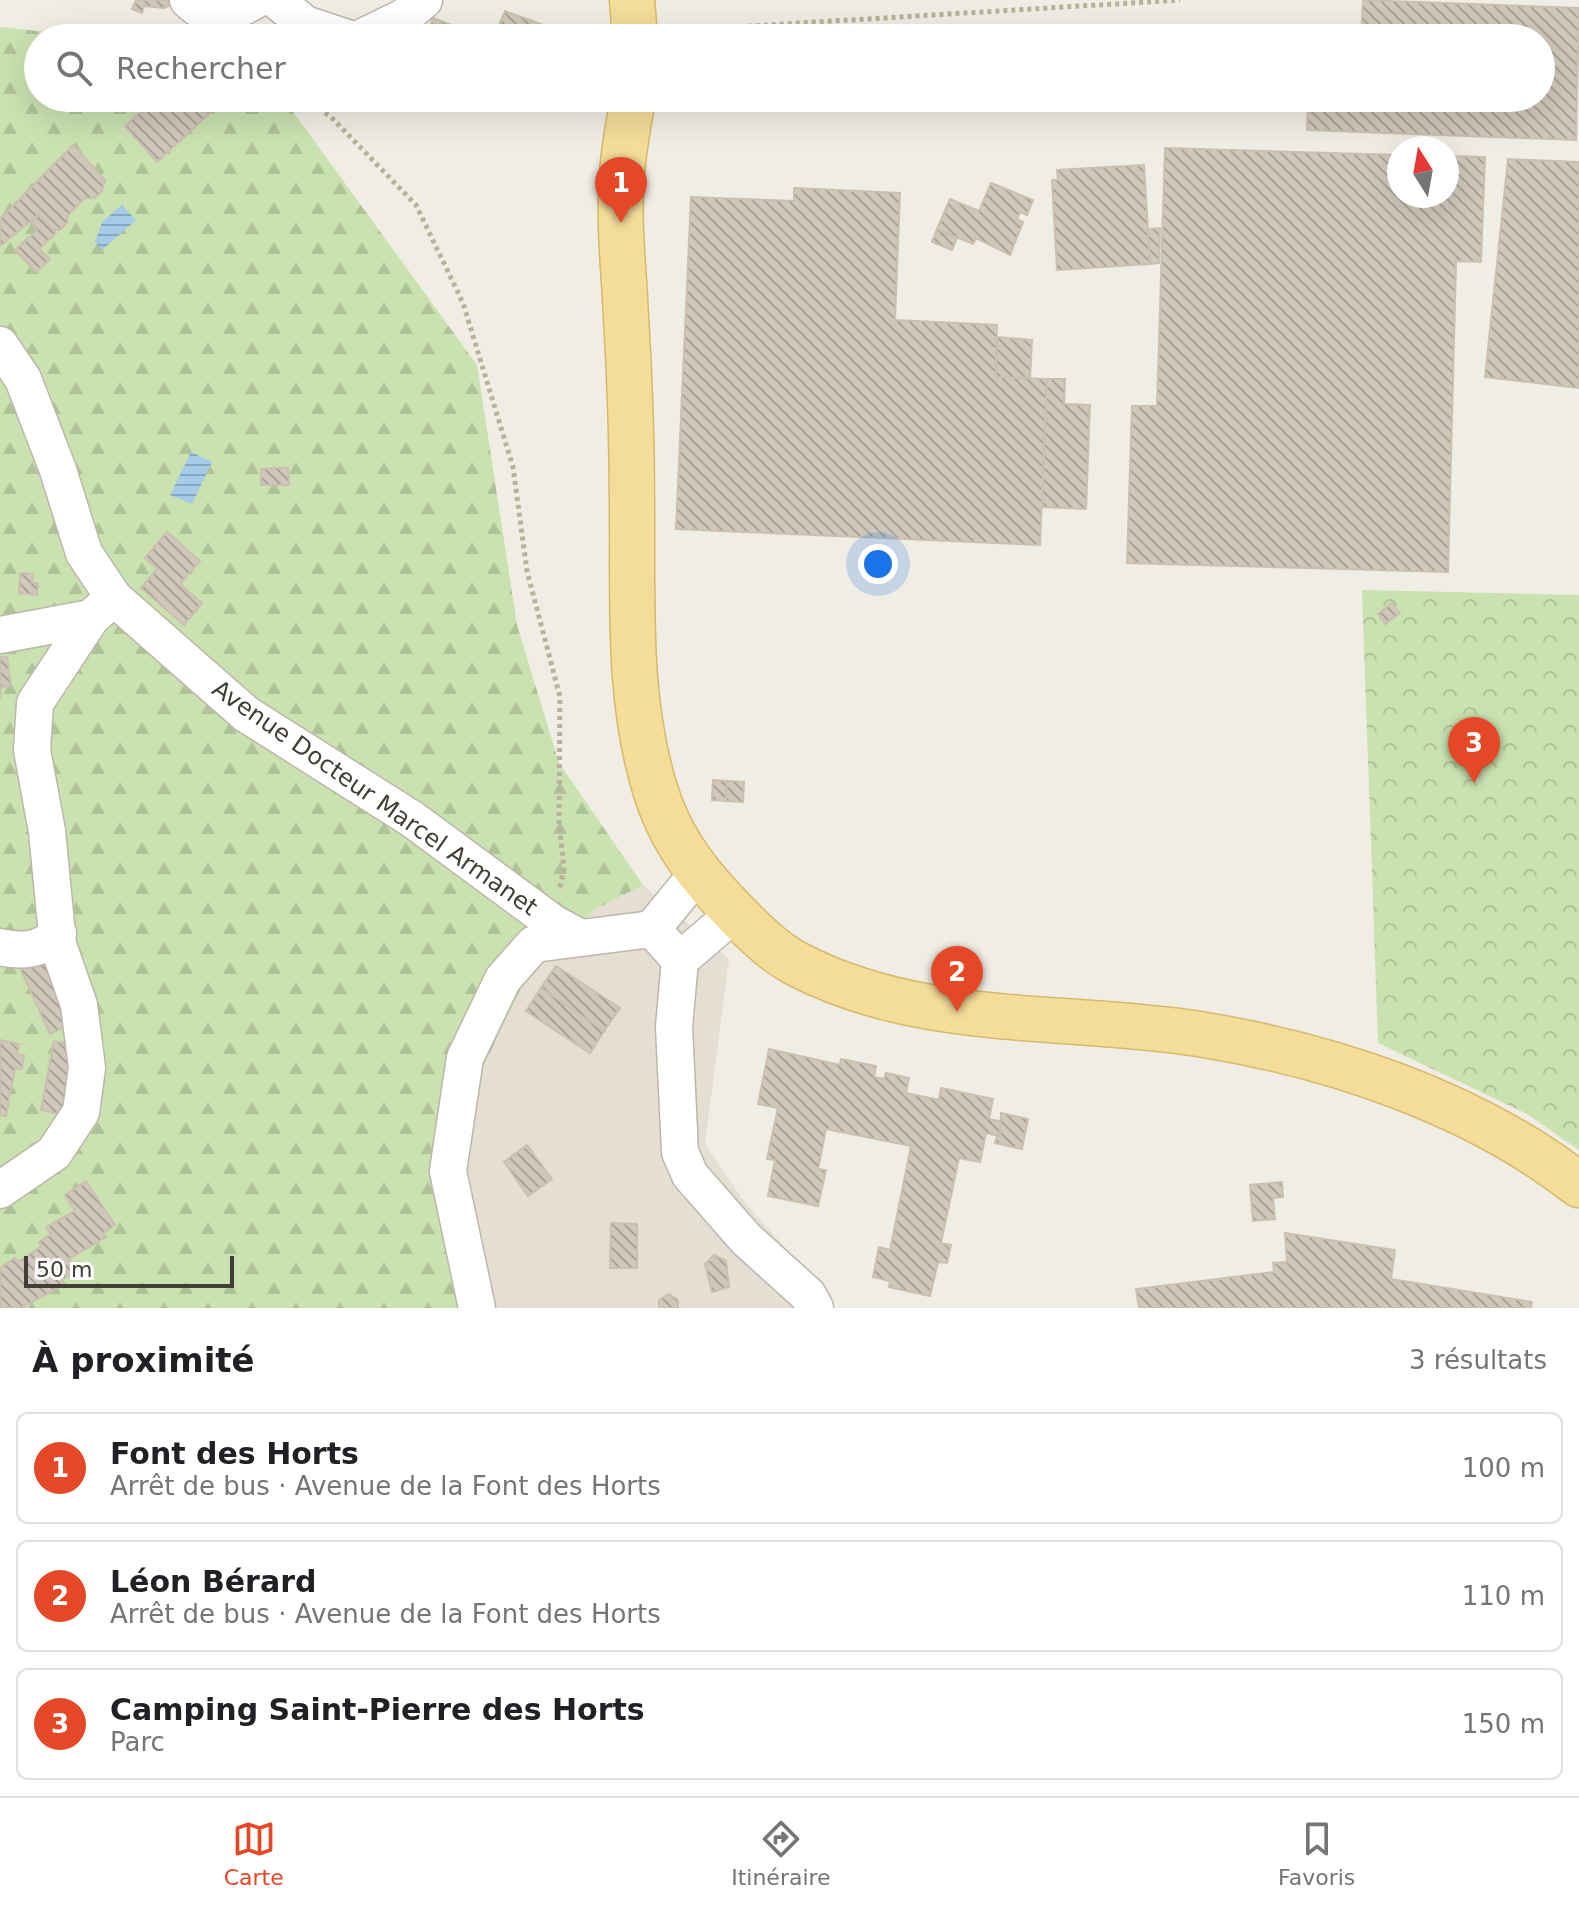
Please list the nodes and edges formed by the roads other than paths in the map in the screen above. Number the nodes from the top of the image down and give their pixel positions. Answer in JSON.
{"nodes":[{"id":1,"x":188,"y":0,"type":"edge"},
{"id":2,"x":256,"y":0,"type":"edge"},
{"id":3,"x":276,"y":0,"type":"edge"},
{"id":4,"x":424,"y":0,"type":"edge"},
{"id":5,"x":305,"y":24,"type":"edge"},
{"id":6,"x":390,"y":24,"type":"edge"},
{"id":7,"x":631,"y":112,"type":"edge"},
{"id":8,"x":642,"y":112,"type":"edge"},
{"id":9,"x":0,"y":345,"type":"edge"},
{"id":10,"x":631,"y":409,"type":"junction"},
{"id":11,"x":103,"y":608,"type":"junction"},
{"id":12,"x":0,"y":635,"type":"edge"},
{"id":13,"x":698,"y":873,"type":"junction"},
{"id":14,"x":735,"y":913,"type":"junction"},
{"id":15,"x":652,"y":929,"type":"junction"},
{"id":16,"x":566,"y":930,"type":"junction"},
{"id":17,"x":58,"y":933,"type":"junction"},
{"id":18,"x":0,"y":947,"type":"edge"},
{"id":19,"x":680,"y":960,"type":"junction"},
{"id":20,"x":1579,"y":1185,"type":"edge"},
{"id":21,"x":0,"y":1190,"type":"edge"},
{"id":22,"x":477,"y":1308,"type":"edge"},
{"id":23,"x":815,"y":1308,"type":"edge"}],
"edges":[{"from":1,"to":2,"type":"street"},
{"from":3,"to":5,"type":"street"},
{"from":4,"to":6,"type":"street"},
{"from":7,"to":10,"type":"main road"},
{"from":8,"to":10,"type":"main road"},
{"from":9,"to":11,"type":"street","name":"Avenue Docteur Marcel Armanet"},
{"from":10,"to":13,"type":"main road"},
{"from":11,"to":12,"type":"street"},
{"from":11,"to":16,"type":"street","name":"Avenue Docteur Marcel Armanet"},
{"from":11,"to":17,"type":"street"},
{"from":13,"to":14,"type":"main road"},
{"from":13,"to":15,"type":"street"},
{"from":14,"to":19,"type":"street"},
{"from":14,"to":20,"type":"main road"},
{"from":15,"to":16,"type":"street"},
{"from":15,"to":19,"type":"street"},
{"from":16,"to":22,"type":"street"},
{"from":17,"to":18,"type":"street"},
{"from":17,"to":21,"type":"street"},
{"from":19,"to":23,"type":"street"}]}
